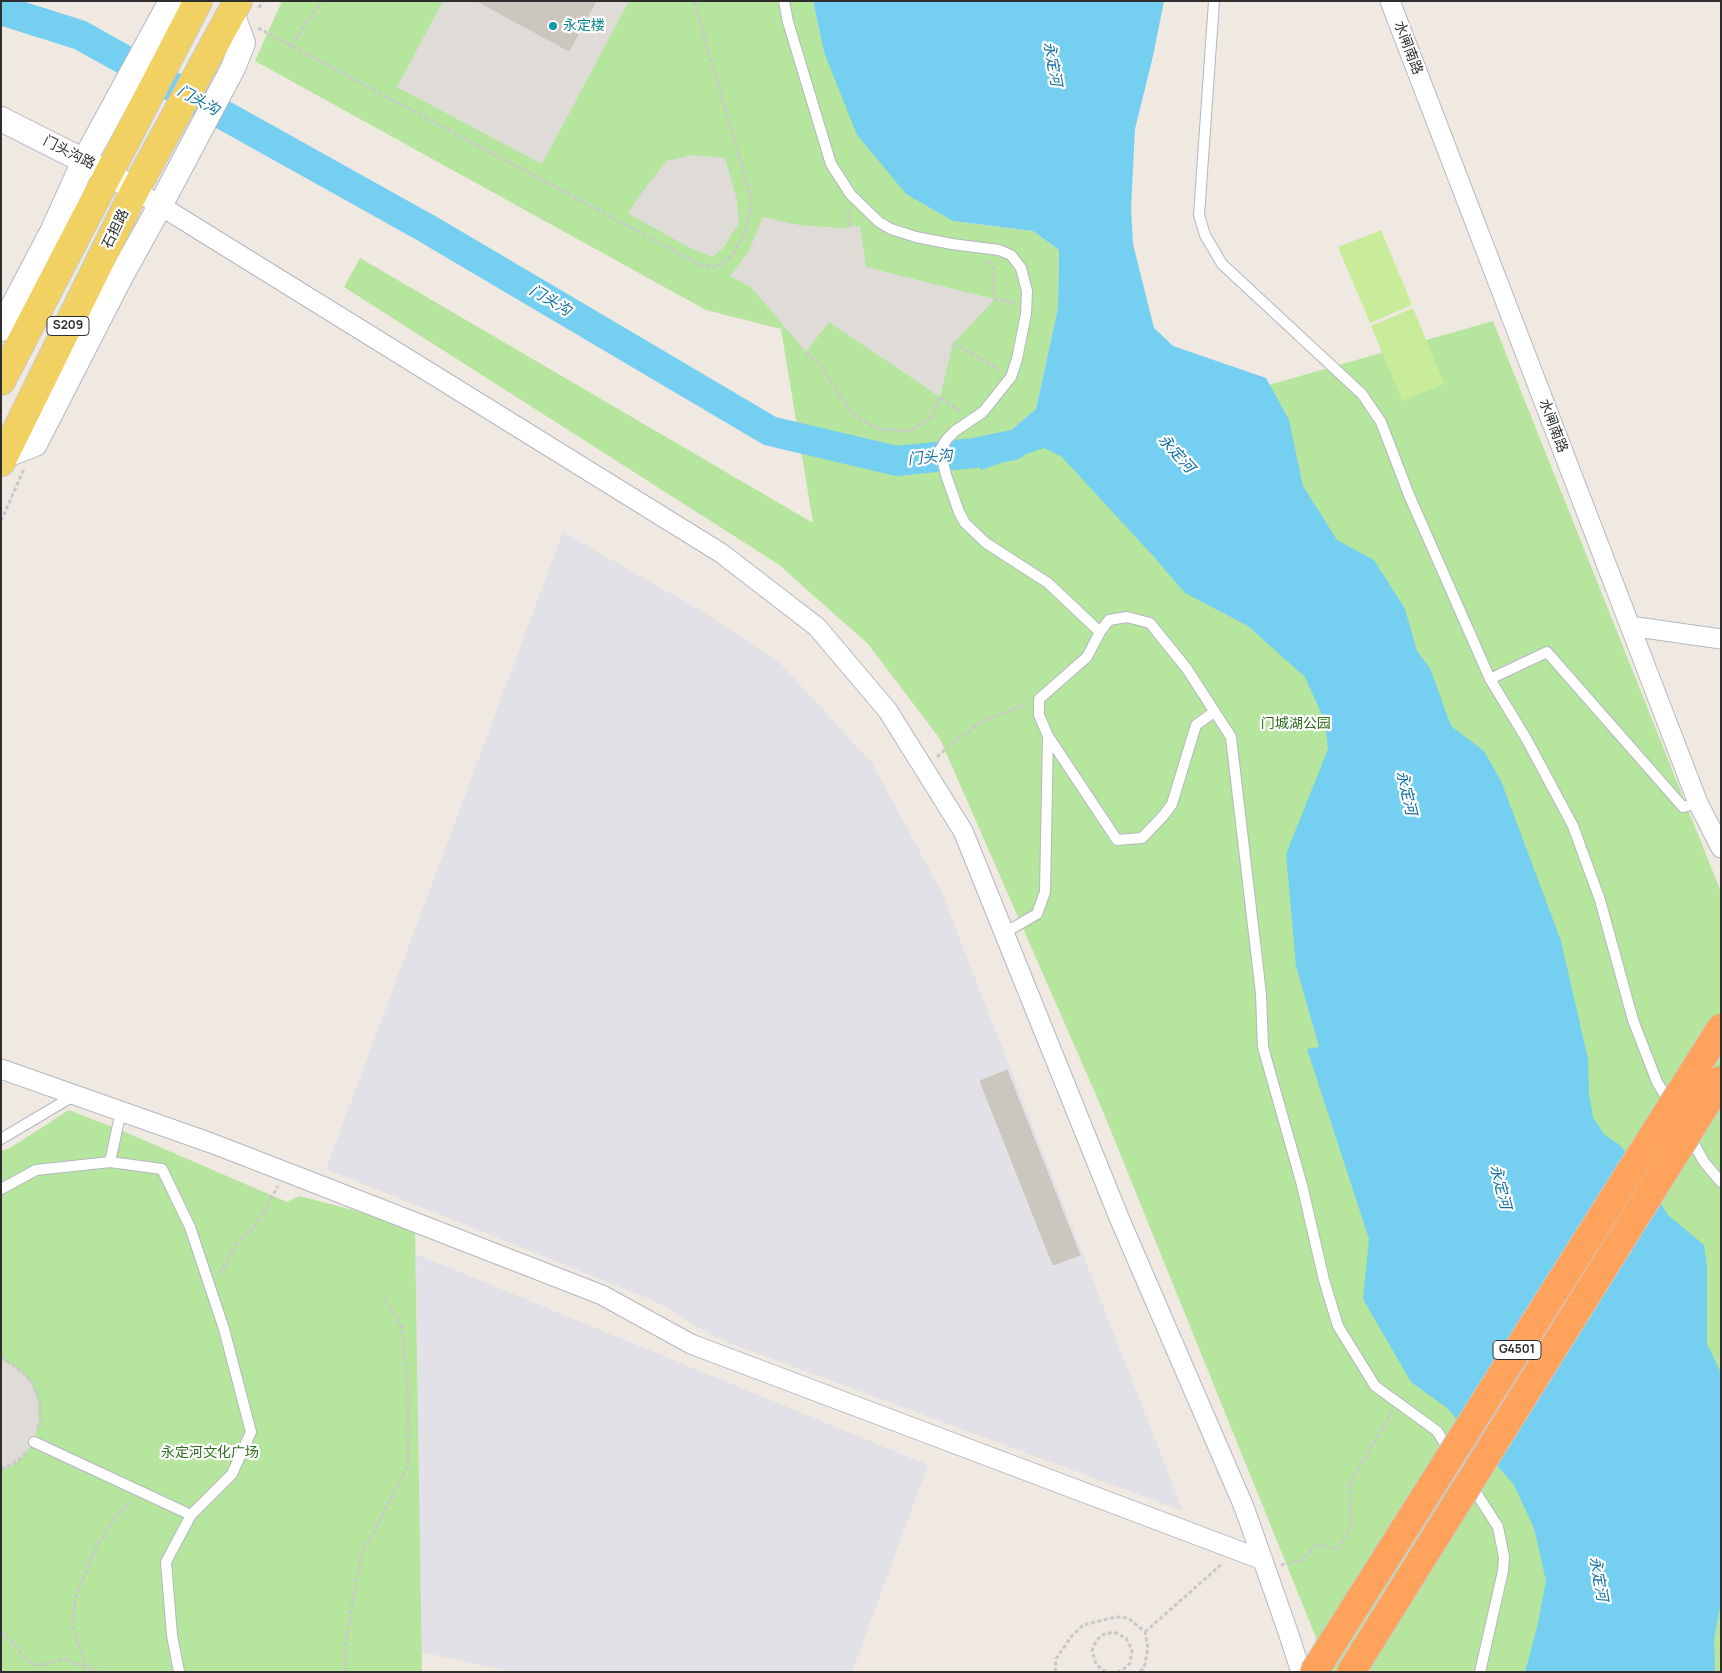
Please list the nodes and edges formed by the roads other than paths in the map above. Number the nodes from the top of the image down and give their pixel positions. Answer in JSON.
{"nodes":[{"id":1,"x":784,"y":1,"type":"edge"},
{"id":2,"x":1214,"y":1,"type":"edge"},
{"id":3,"x":1390,"y":1,"type":"edge"},
{"id":4,"x":176,"y":5,"type":"edge"},
{"id":5,"x":235,"y":7,"type":"edge"},
{"id":6,"x":165,"y":38,"type":"junction"},
{"id":7,"x":220,"y":64,"type":"junction"},
{"id":8,"x":1,"y":119,"type":"edge"},
{"id":9,"x":84,"y":160,"type":"junction"},
{"id":10,"x":110,"y":174,"type":"junction"},
{"id":11,"x":135,"y":190,"type":"junction"},
{"id":12,"x":160,"y":206,"type":"junction"},
{"id":13,"x":1,"y":329,"type":"edge"},
{"id":14,"x":1,"y":381,"type":"edge"},
{"id":15,"x":3,"y":459,"type":"edge"},
{"id":16,"x":1630,"y":626,"type":"junction"},
{"id":17,"x":1100,"y":632,"type":"junction"},
{"id":18,"x":1721,"y":639,"type":"edge"},
{"id":19,"x":1490,"y":679,"type":"junction"},
{"id":20,"x":1214,"y":712,"type":"junction"},
{"id":21,"x":1048,"y":736,"type":"junction"},
{"id":22,"x":1698,"y":803,"type":"junction"},
{"id":23,"x":1721,"y":848,"type":"edge"},
{"id":24,"x":1004,"y":934,"type":"junction"},
{"id":25,"x":1721,"y":1028,"type":"edge"},
{"id":26,"x":1,"y":1069,"type":"edge"},
{"id":27,"x":1721,"y":1080,"type":"edge"},
{"id":28,"x":75,"y":1095,"type":"junction"},
{"id":29,"x":121,"y":1111,"type":"junction"},
{"id":30,"x":1,"y":1139,"type":"edge"},
{"id":31,"x":110,"y":1162,"type":"junction"},
{"id":32,"x":1721,"y":1182,"type":"edge"},
{"id":33,"x":1,"y":1189,"type":"edge"},
{"id":34,"x":34,"y":1442,"type":"road end"},
{"id":35,"x":191,"y":1515,"type":"junction"},
{"id":36,"x":1264,"y":1564,"type":"junction"},
{"id":37,"x":179,"y":1672,"type":"edge"},
{"id":38,"x":1301,"y":1672,"type":"edge"},
{"id":39,"x":1314,"y":1672,"type":"edge"},
{"id":40,"x":1350,"y":1672,"type":"edge"},
{"id":41,"x":1480,"y":1672,"type":"edge"}],
"edges":[{"from":1,"to":17,"type":"lane"},
{"from":2,"to":19,"type":"lane"},
{"from":3,"to":16,"type":"street","name":"水闸南路"},
{"from":4,"to":6,"type":"main road","number":"S209"},
{"from":5,"to":7,"type":"main road","name":"石担路","number":"S209"},
{"from":6,"to":9,"type":"street"},
{"from":6,"to":10,"type":"main road","number":"S209"},
{"from":7,"to":11,"type":"main road","name":"石担路","number":"S209"},
{"from":7,"to":12,"type":"street"},
{"from":8,"to":9,"type":"street","name":"门头沟路"},
{"from":9,"to":10,"type":"street","name":"门头沟路"},
{"from":9,"to":13,"type":"street"},
{"from":10,"to":11,"type":"street","name":"门头沟路"},
{"from":10,"to":14,"type":"main road","number":"S209"},
{"from":11,"to":12,"type":"street"},
{"from":11,"to":15,"type":"main road","name":"石担路","number":"S209"},
{"from":12,"to":15,"type":"street"},
{"from":12,"to":24,"type":"street"},
{"from":16,"to":18,"type":"street"},
{"from":16,"to":22,"type":"street","name":"水闸南路"},
{"from":17,"to":20,"type":"lane"},
{"from":17,"to":21,"type":"lane"},
{"from":19,"to":22,"type":"lane"},
{"from":19,"to":32,"type":"lane"},
{"from":20,"to":21,"type":"lane"},
{"from":20,"to":41,"type":"lane"},
{"from":21,"to":24,"type":"lane"},
{"from":22,"to":23,"type":"street","name":"水闸南路"},
{"from":24,"to":36,"type":"street"},
{"from":25,"to":39,"type":"highway","number":"G4501","bridge":true},
{"from":26,"to":28,"type":"street"},
{"from":27,"to":40,"type":"highway","number":"G4501","bridge":true},
{"from":28,"to":29,"type":"street"},
{"from":28,"to":30,"type":"lane"},
{"from":29,"to":31,"type":"lane"},
{"from":29,"to":36,"type":"street"},
{"from":31,"to":33,"type":"lane"},
{"from":31,"to":35,"type":"lane"},
{"from":34,"to":35,"type":"lane"},
{"from":35,"to":37,"type":"lane"},
{"from":36,"to":38,"type":"street"}]}
